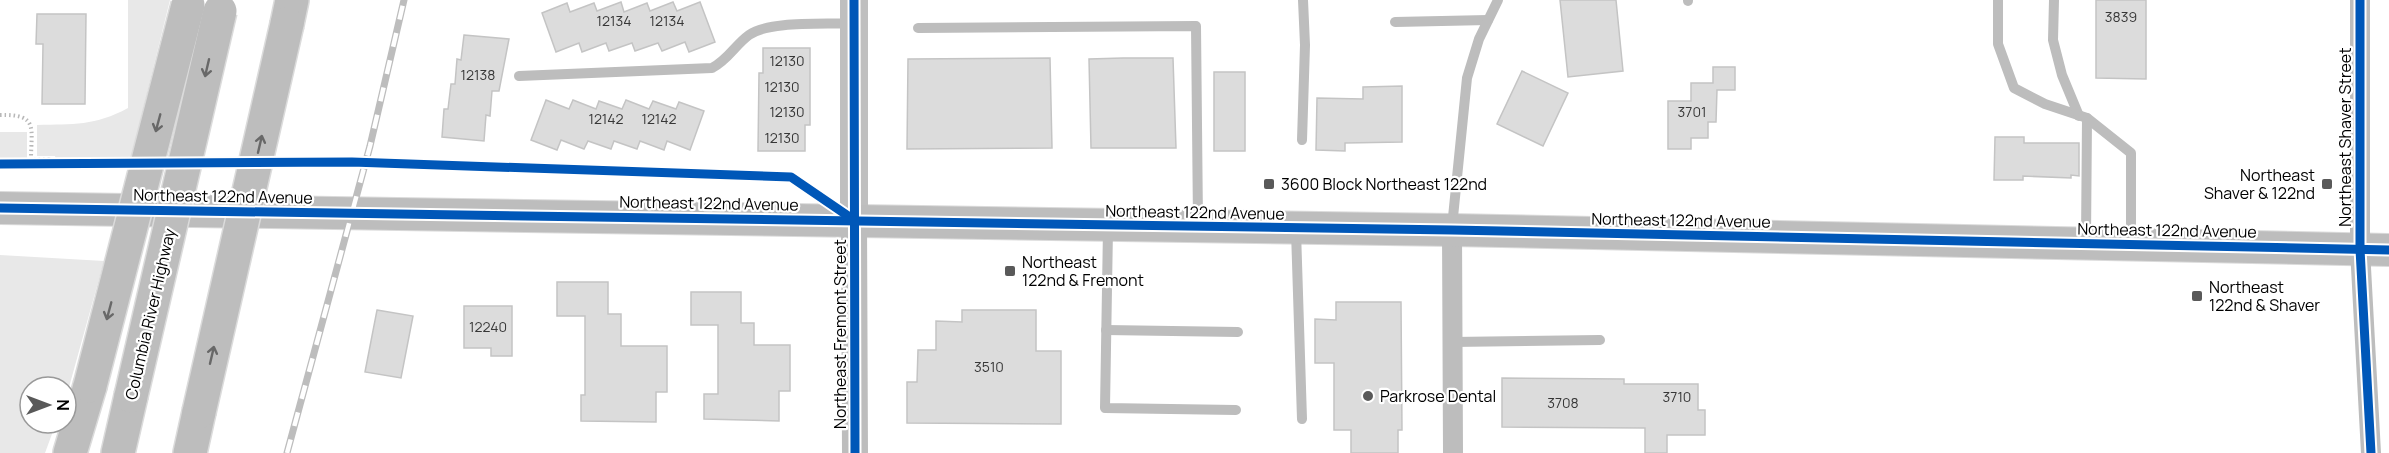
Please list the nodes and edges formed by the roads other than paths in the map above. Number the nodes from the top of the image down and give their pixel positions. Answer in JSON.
{"nodes":[{"id":1,"x":1303,"y":0,"type":"edge"},
{"id":2,"x":1498,"y":0,"type":"edge"},
{"id":3,"x":1998,"y":0,"type":"edge"},
{"id":4,"x":2054,"y":0,"type":"edge"},
{"id":5,"x":2360,"y":0,"type":"edge"},
{"id":6,"x":189,"y":3,"type":"edge"},
{"id":7,"x":221,"y":5,"type":"edge"},
{"id":8,"x":289,"y":12,"type":"edge"},
{"id":9,"x":854,"y":12,"type":"edge"},
{"id":10,"x":1488,"y":20,"type":"junction"},
{"id":11,"x":1395,"y":22,"type":"dead end"},
{"id":12,"x":918,"y":28,"type":"dead end"},
{"id":13,"x":519,"y":76,"type":"dead end"},
{"id":14,"x":2083,"y":117,"type":"junction"},
{"id":15,"x":1302,"y":140,"type":"dead end"},
{"id":16,"x":0,"y":208,"type":"edge"},
{"id":17,"x":855,"y":220,"type":"junction"},
{"id":18,"x":1108,"y":225,"type":"junction"},
{"id":19,"x":1198,"y":227,"type":"junction"},
{"id":20,"x":1296,"y":228,"type":"junction"},
{"id":21,"x":1452,"y":230,"type":"junction"},
{"id":22,"x":2086,"y":244,"type":"junction"},
{"id":23,"x":2131,"y":244,"type":"junction"},
{"id":24,"x":2375,"y":249,"type":"edge"},
{"id":25,"x":1106,"y":330,"type":"junction"},
{"id":26,"x":1238,"y":332,"type":"dead end"},
{"id":27,"x":1600,"y":340,"type":"dead end"},
{"id":28,"x":1452,"y":342,"type":"junction"},
{"id":29,"x":1236,"y":410,"type":"dead end"},
{"id":30,"x":1302,"y":419,"type":"dead end"},
{"id":31,"x":70,"y":453,"type":"edge"},
{"id":32,"x":118,"y":453,"type":"edge"},
{"id":33,"x":190,"y":453,"type":"edge"},
{"id":34,"x":855,"y":453,"type":"edge"},
{"id":35,"x":1453,"y":453,"type":"edge"},
{"id":36,"x":2371,"y":453,"type":"edge"}],
"edges":[{"from":1,"to":15,"type":"lane"},
{"from":2,"to":10,"type":"lane"},
{"from":3,"to":14,"type":"lane"},
{"from":4,"to":14,"type":"lane"},
{"from":5,"to":24,"type":"street","name":"Northeast Shaver Street"},
{"from":6,"to":31,"type":"highway","one_way":true,"bridge":true},
{"from":7,"to":32,"type":"highway","name":"Columbia River Highway","one_way":true,"bridge":true},
{"from":33,"to":8,"type":"highway","one_way":true,"bridge":true},
{"from":9,"to":13,"type":"lane"},
{"from":9,"to":17,"type":"main road","name":"Northeast Fremont Street"},
{"from":10,"to":11,"type":"lane"},
{"from":10,"to":21,"type":"lane"},
{"from":12,"to":19,"type":"lane"},
{"from":14,"to":22,"type":"lane"},
{"from":14,"to":23,"type":"lane"},
{"from":16,"to":17,"type":"main road","name":"Northeast 122nd Avenue"},
{"from":17,"to":18,"type":"main road","name":"Northeast 122nd Avenue"},
{"from":17,"to":34,"type":"street","name":"Northeast Fremont Street"},
{"from":18,"to":19,"type":"main road","name":"Northeast 122nd Avenue"},
{"from":18,"to":25,"type":"lane"},
{"from":19,"to":20,"type":"main road","name":"Northeast 122nd Avenue"},
{"from":20,"to":21,"type":"main road","name":"Northeast 122nd Avenue"},
{"from":20,"to":30,"type":"lane"},
{"from":21,"to":22,"type":"main road","name":"Northeast 122nd Avenue"},
{"from":21,"to":28,"type":"street"},
{"from":22,"to":23,"type":"main road","name":"Northeast 122nd Avenue"},
{"from":23,"to":24,"type":"main road","name":"Northeast 122nd Avenue"},
{"from":24,"to":36,"type":"street","name":"Northeast Shaver Street"},
{"from":25,"to":26,"type":"lane"},
{"from":25,"to":29,"type":"lane"},
{"from":27,"to":28,"type":"lane"},
{"from":28,"to":35,"type":"street"}]}
